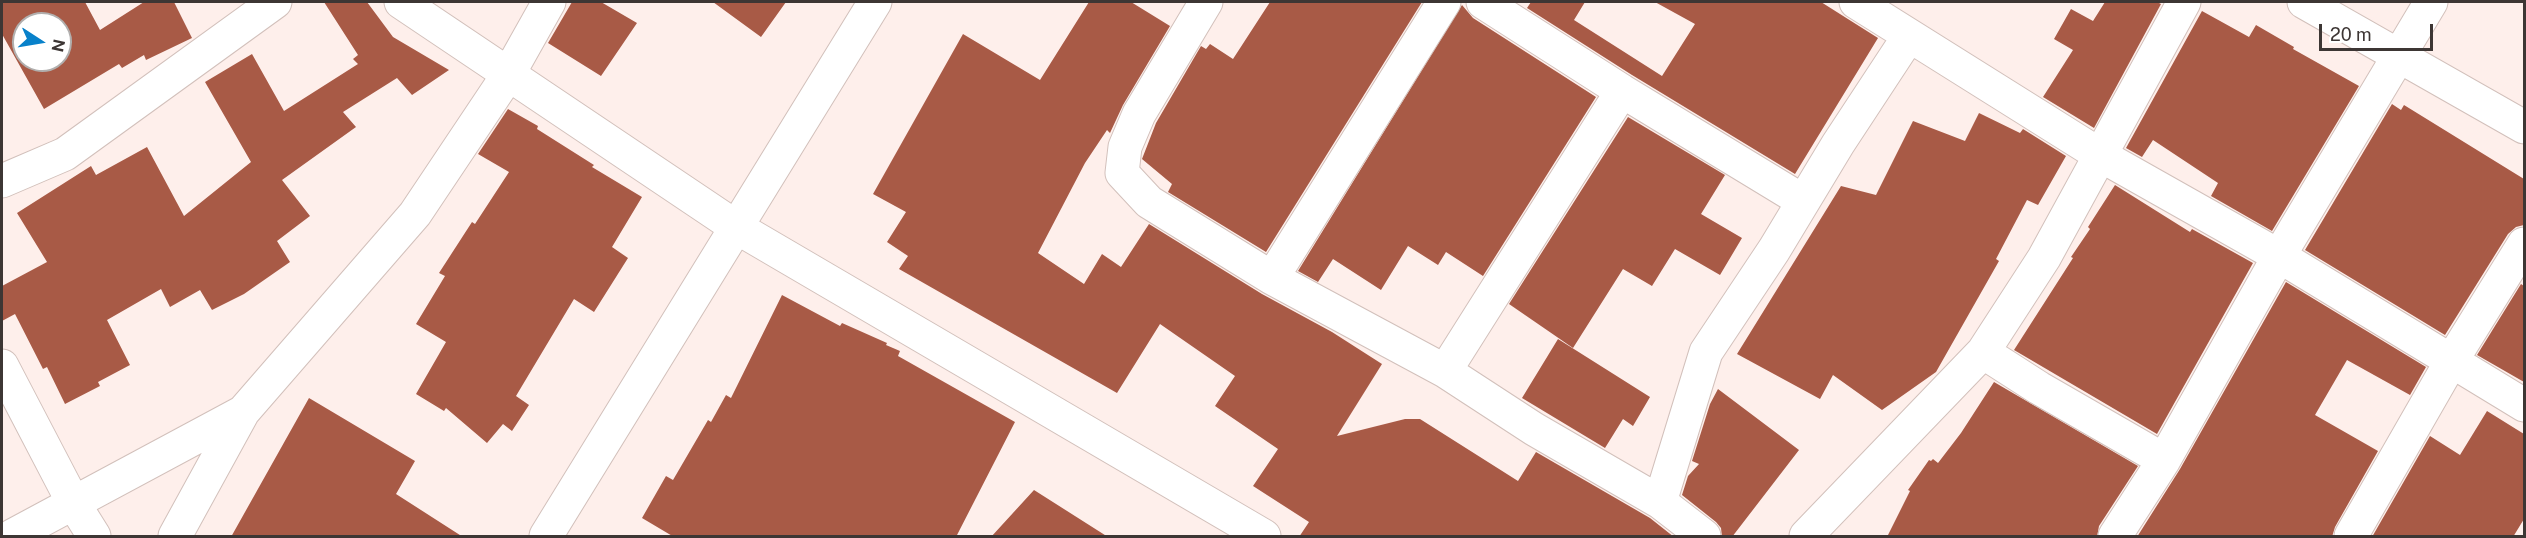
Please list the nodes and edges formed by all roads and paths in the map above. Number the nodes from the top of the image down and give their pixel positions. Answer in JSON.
{"nodes":[{"id":1,"x":275,"y":2,"type":"edge"},
{"id":2,"x":401,"y":2,"type":"edge"},
{"id":3,"x":549,"y":2,"type":"edge"},
{"id":4,"x":875,"y":2,"type":"edge"},
{"id":5,"x":1206,"y":2,"type":"edge"},
{"id":6,"x":1444,"y":2,"type":"edge"},
{"id":7,"x":1483,"y":2,"type":"edge"},
{"id":8,"x":1856,"y":2,"type":"edge"},
{"id":9,"x":2184,"y":2,"type":"edge"},
{"id":10,"x":2304,"y":2,"type":"edge"},
{"id":11,"x":2431,"y":2,"type":"edge"},
{"id":12,"x":1909,"y":36,"type":"junction"},
{"id":13,"x":2398,"y":57,"type":"junction"},
{"id":14,"x":508,"y":75,"type":"junction"},
{"id":15,"x":1622,"y":91,"type":"junction"},
{"id":16,"x":2524,"y":128,"type":"edge"},
{"id":17,"x":2100,"y":155,"type":"junction"},
{"id":18,"x":2,"y":181,"type":"edge"},
{"id":19,"x":1803,"y":201,"type":"junction"},
{"id":20,"x":736,"y":227,"type":"junction"},
{"id":21,"x":2524,"y":244,"type":"edge"},
{"id":22,"x":2279,"y":256,"type":"junction"},
{"id":23,"x":1272,"y":278,"type":"junction"},
{"id":24,"x":1983,"y":352,"type":"junction"},
{"id":25,"x":2452,"y":360,"type":"junction"},
{"id":26,"x":2,"y":366,"type":"edge"},
{"id":27,"x":1444,"y":371,"type":"junction"},
{"id":28,"x":2524,"y":405,"type":"edge"},
{"id":29,"x":243,"y":412,"type":"junction"},
{"id":30,"x":2164,"y":460,"type":"junction"},
{"id":31,"x":1660,"y":502,"type":"junction"},
{"id":32,"x":74,"y":504,"type":"junction"},
{"id":33,"x":12,"y":537,"type":"edge"},
{"id":34,"x":94,"y":537,"type":"edge"},
{"id":35,"x":175,"y":537,"type":"edge"},
{"id":36,"x":546,"y":537,"type":"edge"},
{"id":37,"x":1264,"y":537,"type":"edge"},
{"id":38,"x":1704,"y":537,"type":"edge"},
{"id":39,"x":1806,"y":537,"type":"edge"},
{"id":40,"x":2115,"y":537,"type":"edge"},
{"id":41,"x":2351,"y":537,"type":"edge"}],
"edges":[{"from":1,"to":18,"type":"street"},
{"from":2,"to":14,"type":"street"},
{"from":3,"to":14,"type":"street"},
{"from":4,"to":20,"type":"street"},
{"from":5,"to":23,"type":"street"},
{"from":6,"to":23,"type":"street"},
{"from":7,"to":15,"type":"street"},
{"from":8,"to":12,"type":"street"},
{"from":9,"to":17,"type":"street"},
{"from":10,"to":13,"type":"street"},
{"from":11,"to":13,"type":"street"},
{"from":12,"to":17,"type":"street"},
{"from":12,"to":19,"type":"street"},
{"from":13,"to":16,"type":"street"},
{"from":13,"to":22,"type":"street"},
{"from":14,"to":20,"type":"street"},
{"from":14,"to":29,"type":"street"},
{"from":15,"to":19,"type":"street"},
{"from":15,"to":27,"type":"street"},
{"from":17,"to":22,"type":"street"},
{"from":17,"to":24,"type":"street"},
{"from":19,"to":31,"type":"street"},
{"from":20,"to":36,"type":"street"},
{"from":20,"to":37,"type":"street"},
{"from":21,"to":25,"type":"street"},
{"from":22,"to":25,"type":"street"},
{"from":22,"to":30,"type":"street"},
{"from":23,"to":27,"type":"street"},
{"from":24,"to":30,"type":"street"},
{"from":24,"to":39,"type":"street"},
{"from":25,"to":28,"type":"street"},
{"from":25,"to":41,"type":"street"},
{"from":26,"to":32,"type":"street"},
{"from":27,"to":31,"type":"street"},
{"from":29,"to":32,"type":"street"},
{"from":29,"to":35,"type":"street"},
{"from":30,"to":40,"type":"street"},
{"from":31,"to":38,"type":"street"},
{"from":32,"to":33,"type":"street"},
{"from":32,"to":34,"type":"street"}]}
